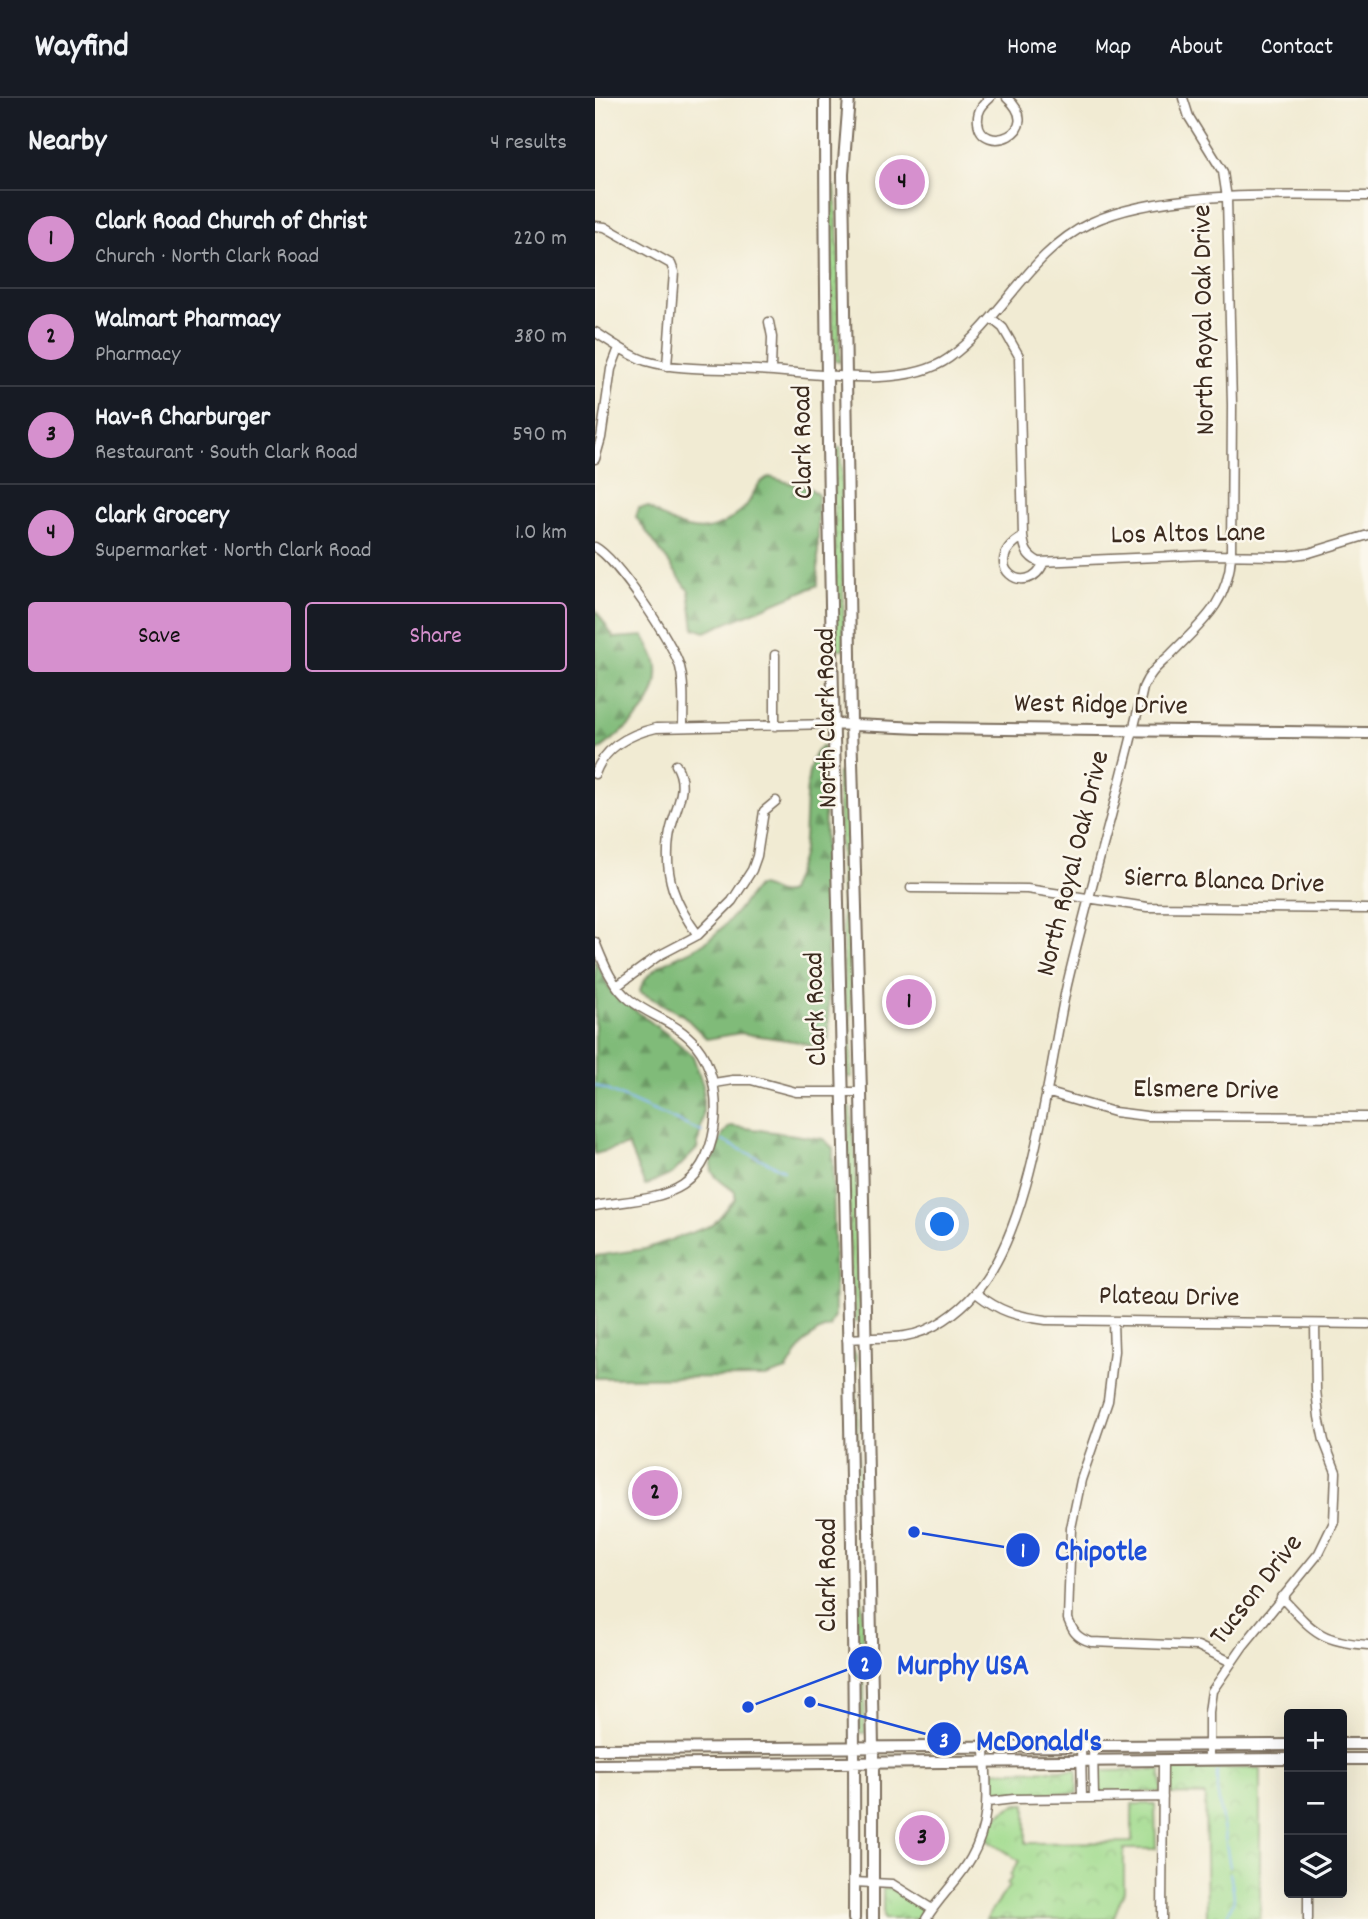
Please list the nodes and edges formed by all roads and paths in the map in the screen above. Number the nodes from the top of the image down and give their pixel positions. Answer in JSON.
{"nodes":[{"id":1,"x":825,"y":98,"type":"edge"},
{"id":2,"x":849,"y":98,"type":"edge"},
{"id":3,"x":990,"y":98,"type":"edge"},
{"id":4,"x":1007,"y":98,"type":"edge"},
{"id":5,"x":1182,"y":98,"type":"edge"},
{"id":6,"x":1368,"y":196,"type":"edge"},
{"id":7,"x":1227,"y":198,"type":"junction"},
{"id":8,"x":595,"y":226,"type":"edge"},
{"id":9,"x":991,"y":318,"type":"junction"},
{"id":10,"x":769,"y":322,"type":"dead end"},
{"id":11,"x":595,"y":332,"type":"edge"},
{"id":12,"x":619,"y":348,"type":"junction"},
{"id":13,"x":667,"y":366,"type":"junction"},
{"id":14,"x":771,"y":370,"type":"junction"},
{"id":15,"x":827,"y":375,"type":"junction"},
{"id":16,"x":846,"y":377,"type":"junction"},
{"id":17,"x":595,"y":459,"type":"edge"},
{"id":18,"x":1368,"y":536,"type":"edge"},
{"id":19,"x":1023,"y":537,"type":"junction"},
{"id":20,"x":595,"y":547,"type":"edge"},
{"id":21,"x":1231,"y":556,"type":"junction"},
{"id":22,"x":1044,"y":562,"type":"junction"},
{"id":23,"x":775,"y":655,"type":"dead end"},
{"id":24,"x":833,"y":724,"type":"junction"},
{"id":25,"x":851,"y":724,"type":"junction"},
{"id":26,"x":775,"y":726,"type":"junction"},
{"id":27,"x":683,"y":727,"type":"junction"},
{"id":28,"x":1134,"y":730,"type":"junction"},
{"id":29,"x":1368,"y":733,"type":"edge"},
{"id":30,"x":676,"y":765,"type":"dead end"},
{"id":31,"x":595,"y":774,"type":"edge"},
{"id":32,"x":776,"y":801,"type":"dead end"},
{"id":33,"x":911,"y":888,"type":"dead end"},
{"id":34,"x":1088,"y":899,"type":"junction"},
{"id":35,"x":1368,"y":909,"type":"edge"},
{"id":36,"x":698,"y":935,"type":"junction"},
{"id":37,"x":595,"y":942,"type":"edge"},
{"id":38,"x":617,"y":986,"type":"junction"},
{"id":39,"x":714,"y":1083,"type":"junction"},
{"id":40,"x":843,"y":1092,"type":"junction"},
{"id":41,"x":861,"y":1092,"type":"junction"},
{"id":42,"x":1045,"y":1092,"type":"junction"},
{"id":43,"x":1368,"y":1117,"type":"edge"},
{"id":44,"x":595,"y":1206,"type":"edge"},
{"id":45,"x":976,"y":1293,"type":"junction"},
{"id":46,"x":1114,"y":1322,"type":"junction"},
{"id":47,"x":1315,"y":1324,"type":"junction"},
{"id":48,"x":1368,"y":1324,"type":"edge"},
{"id":49,"x":865,"y":1337,"type":"junction"},
{"id":50,"x":847,"y":1339,"type":"junction"},
{"id":51,"x":853,"y":1544,"type":"junction"},
{"id":52,"x":868,"y":1544,"type":"junction"},
{"id":53,"x":1281,"y":1597,"type":"junction"},
{"id":54,"x":1368,"y":1645,"type":"edge"},
{"id":55,"x":1231,"y":1662,"type":"junction"},
{"id":56,"x":1347,"y":1744,"type":"edge"},
{"id":57,"x":1368,"y":1744,"type":"edge"},
{"id":58,"x":1209,"y":1745,"type":"junction"},
{"id":59,"x":1284,"y":1745,"type":"edge"},
{"id":60,"x":1081,"y":1746,"type":"junction"},
{"id":61,"x":1093,"y":1746,"type":"junction"},
{"id":62,"x":853,"y":1747,"type":"junction"},
{"id":63,"x":985,"y":1747,"type":"junction"},
{"id":64,"x":702,"y":1748,"type":"junction"},
{"id":65,"x":873,"y":1748,"type":"junction"},
{"id":66,"x":595,"y":1750,"type":"edge"},
{"id":67,"x":1284,"y":1759,"type":"edge"},
{"id":68,"x":1347,"y":1759,"type":"edge"},
{"id":69,"x":1368,"y":1759,"type":"edge"},
{"id":70,"x":1163,"y":1760,"type":"junction"},
{"id":71,"x":1209,"y":1760,"type":"junction"},
{"id":72,"x":1081,"y":1761,"type":"junction"},
{"id":73,"x":1094,"y":1761,"type":"junction"},
{"id":74,"x":985,"y":1762,"type":"junction"},
{"id":75,"x":853,"y":1763,"type":"junction"},
{"id":76,"x":873,"y":1763,"type":"junction"},
{"id":77,"x":702,"y":1764,"type":"junction"},
{"id":78,"x":595,"y":1765,"type":"edge"},
{"id":79,"x":1163,"y":1797,"type":"junction"},
{"id":80,"x":1082,"y":1798,"type":"junction"},
{"id":81,"x":1094,"y":1798,"type":"junction"},
{"id":82,"x":988,"y":1802,"type":"junction"},
{"id":83,"x":855,"y":1882,"type":"junction"},
{"id":84,"x":872,"y":1882,"type":"junction"},
{"id":85,"x":1308,"y":1898,"type":"edge"},
{"id":86,"x":932,"y":1909,"type":"junction"},
{"id":87,"x":854,"y":1919,"type":"edge"},
{"id":88,"x":873,"y":1919,"type":"edge"},
{"id":89,"x":926,"y":1919,"type":"edge"},
{"id":90,"x":1162,"y":1919,"type":"edge"},
{"id":91,"x":1308,"y":1919,"type":"edge"}],
"edges":[{"from":1,"to":15,"type":"main road","name":"Clark Road"},
{"from":2,"to":16,"type":"main road","name":"North Clark Road"},
{"from":3,"to":4,"type":"street"},
{"from":5,"to":7,"type":"street","name":"North Royal Oak Drive"},
{"from":6,"to":7,"type":"street"},
{"from":7,"to":9,"type":"street"},
{"from":7,"to":21,"type":"street","name":"North Royal Oak Drive"},
{"from":8,"to":13,"type":"street"},
{"from":9,"to":16,"type":"street"},
{"from":9,"to":19,"type":"street"},
{"from":10,"to":14,"type":"street"},
{"from":11,"to":12,"type":"street"},
{"from":12,"to":13,"type":"street"},
{"from":12,"to":17,"type":"street"},
{"from":13,"to":14,"type":"street"},
{"from":14,"to":15,"type":"street"},
{"from":15,"to":16,"type":"street"},
{"from":15,"to":24,"type":"main road","name":"Clark Road"},
{"from":16,"to":25,"type":"main road","name":"North Clark Road"},
{"from":18,"to":21,"type":"street","name":"Los Altos Lane"},
{"from":19,"to":22,"type":"street"},
{"from":19,"to":22,"type":"street"},
{"from":20,"to":27,"type":"street"},
{"from":21,"to":22,"type":"street","name":"Los Altos Lane"},
{"from":21,"to":28,"type":"street","name":"North Royal Oak Drive"},
{"from":23,"to":26,"type":"street"},
{"from":24,"to":25,"type":"main road","name":"West Ridge Drive"},
{"from":24,"to":26,"type":"street"},
{"from":24,"to":40,"type":"main road","name":"Clark Road"},
{"from":25,"to":28,"type":"main road","name":"West Ridge Drive"},
{"from":25,"to":41,"type":"main road","name":"North Clark Road"},
{"from":26,"to":27,"type":"street"},
{"from":27,"to":31,"type":"street"},
{"from":28,"to":29,"type":"main road","name":"West Ridge Drive"},
{"from":28,"to":34,"type":"street","name":"North Royal Oak Drive"},
{"from":30,"to":36,"type":"street"},
{"from":32,"to":36,"type":"street"},
{"from":33,"to":34,"type":"street","name":"Sierra Blanca Drive"},
{"from":34,"to":35,"type":"street","name":"Sierra Blanca Drive"},
{"from":34,"to":42,"type":"street","name":"North Royal Oak Drive"},
{"from":36,"to":38,"type":"street"},
{"from":37,"to":38,"type":"street"},
{"from":38,"to":39,"type":"street"},
{"from":39,"to":40,"type":"street"},
{"from":39,"to":44,"type":"street"},
{"from":40,"to":41,"type":"street"},
{"from":40,"to":50,"type":"main road","name":"Clark Road"},
{"from":41,"to":49,"type":"main road","name":"North Clark Road"},
{"from":42,"to":43,"type":"street","name":"Elsmere Drive"},
{"from":42,"to":45,"type":"street","name":"North Royal Oak Drive"},
{"from":45,"to":46,"type":"street","name":"Plateau Drive"},
{"from":45,"to":49,"type":"street","name":"North Royal Oak Drive"},
{"from":46,"to":47,"type":"street","name":"Plateau Drive"},
{"from":46,"to":55,"type":"street"},
{"from":47,"to":48,"type":"street","name":"Plateau Drive"},
{"from":47,"to":53,"type":"street","name":"Tucson Drive"},
{"from":49,"to":50,"type":"street","name":"North Royal Oak Drive"},
{"from":49,"to":52,"type":"main road","name":"North Clark Road"},
{"from":50,"to":51,"type":"main road","name":"Clark Road"},
{"from":51,"to":52,"type":"main road"},
{"from":51,"to":62,"type":"main road","name":"Clark Road"},
{"from":52,"to":65,"type":"main road","name":"North Clark Road"},
{"from":53,"to":54,"type":"street"},
{"from":53,"to":55,"type":"street","name":"Tucson Drive"},
{"from":55,"to":58,"type":"street","name":"Tucson Drive"},
{"from":56,"to":57,"type":"main road"},
{"from":58,"to":59,"type":"main road"},
{"from":58,"to":61,"type":"main road"},
{"from":58,"to":71,"type":"street","name":"Tucson Drive"},
{"from":60,"to":61,"type":"main road"},
{"from":60,"to":63,"type":"main road"},
{"from":60,"to":72,"type":"street"},
{"from":61,"to":73,"type":"street"},
{"from":62,"to":64,"type":"main road"},
{"from":62,"to":65,"type":"main road"},
{"from":62,"to":75,"type":"main road","name":"Clark Road"},
{"from":63,"to":65,"type":"main road"},
{"from":63,"to":74,"type":"street"},
{"from":64,"to":66,"type":"main road"},
{"from":64,"to":77,"type":"main road"},
{"from":65,"to":76,"type":"main road","name":"North Clark Road"},
{"from":66,"to":78,"type":"main road"},
{"from":67,"to":71,"type":"main road"},
{"from":68,"to":69,"type":"main road"},
{"from":70,"to":71,"type":"main road"},
{"from":70,"to":73,"type":"main road"},
{"from":70,"to":79,"type":"street"},
{"from":72,"to":73,"type":"main road"},
{"from":72,"to":74,"type":"main road"},
{"from":72,"to":80,"type":"street"},
{"from":73,"to":81,"type":"street"},
{"from":74,"to":76,"type":"main road"},
{"from":74,"to":82,"type":"street"},
{"from":75,"to":76,"type":"main road"},
{"from":75,"to":77,"type":"main road"},
{"from":75,"to":83,"type":"main road","name":"Clark Road"},
{"from":76,"to":84,"type":"main road","name":"North Clark Road"},
{"from":77,"to":78,"type":"main road"},
{"from":79,"to":81,"type":"street"},
{"from":79,"to":90,"type":"street"},
{"from":80,"to":81,"type":"street"},
{"from":80,"to":82,"type":"street"},
{"from":82,"to":86,"type":"street"},
{"from":83,"to":84,"type":"street"},
{"from":83,"to":87,"type":"main road","name":"Clark Road"},
{"from":84,"to":86,"type":"street"},
{"from":84,"to":88,"type":"main road","name":"North Clark Road"},
{"from":85,"to":91,"type":"street"},
{"from":86,"to":89,"type":"street"}]}
